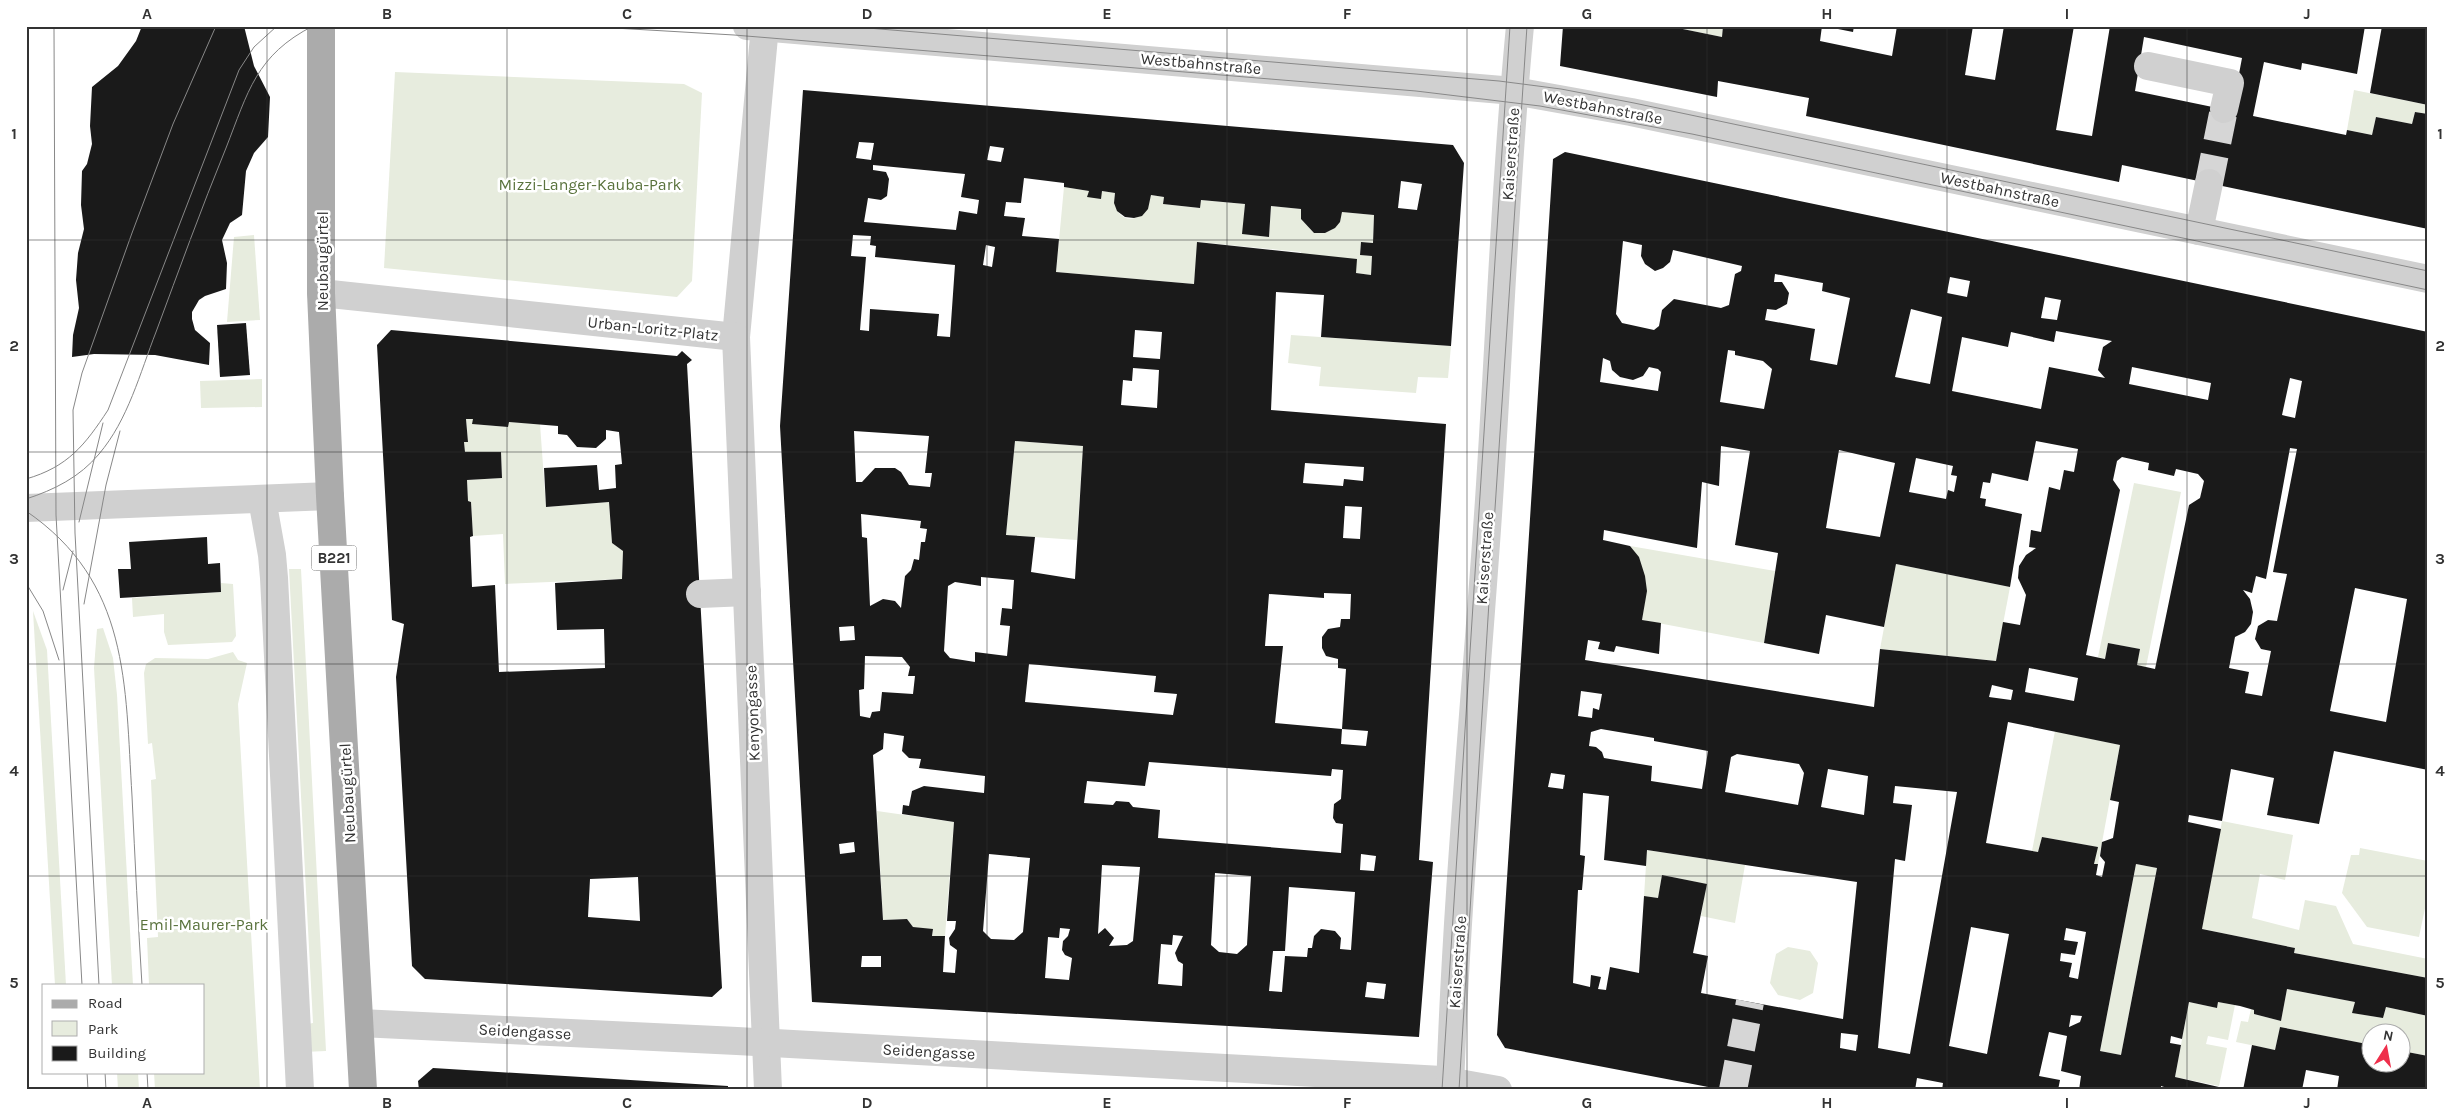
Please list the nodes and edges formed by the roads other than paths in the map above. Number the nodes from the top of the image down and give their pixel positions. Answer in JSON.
{"nodes":[{"id":1,"x":321,"y":26,"type":"edge"},
{"id":2,"x":1520,"y":26,"type":"edge"},
{"id":3,"x":759,"y":27,"type":"edge"},
{"id":4,"x":2148,"y":66,"type":"dead end"},
{"id":5,"x":1514,"y":91,"type":"junction"},
{"id":6,"x":2224,"y":109,"type":"tunnel mouth"},
{"id":7,"x":2209,"y":183,"type":"tunnel mouth"},
{"id":8,"x":2199,"y":231,"type":"junction"},
{"id":9,"x":2428,"y":279,"type":"edge"},
{"id":10,"x":321,"y":293,"type":"junction"},
{"id":11,"x":736,"y":337,"type":"junction"},
{"id":12,"x":330,"y":496,"type":"junction"},
{"id":13,"x":262,"y":499,"type":"junction"},
{"id":14,"x":26,"y":508,"type":"edge"},
{"id":15,"x":747,"y":592,"type":"junction"},
{"id":16,"x":700,"y":594,"type":"dead end"},
{"id":17,"x":360,"y":1023,"type":"junction"},
{"id":18,"x":766,"y":1042,"type":"junction"},
{"id":19,"x":1450,"y":1085,"type":"edge"},
{"id":20,"x":300,"y":1090,"type":"edge"},
{"id":21,"x":363,"y":1090,"type":"edge"},
{"id":22,"x":768,"y":1090,"type":"edge"},
{"id":23,"x":1498,"y":1090,"type":"edge"}],
"edges":[{"from":1,"to":10,"type":"main road","name":"Neubaugürtel","number":"B221"},
{"from":2,"to":5,"type":"street","name":"Kaiserstraße"},
{"from":3,"to":5,"type":"street","name":"Westbahnstraße"},
{"from":3,"to":11,"type":"street","name":"Urban-Loritz-Platz"},
{"from":4,"to":6,"type":"street"},
{"from":5,"to":8,"type":"street","name":"Westbahnstraße"},
{"from":5,"to":19,"type":"street","name":"Kaiserstraße"},
{"from":7,"to":8,"type":"street"},
{"from":8,"to":9,"type":"street","name":"Westbahnstraße"},
{"from":10,"to":11,"type":"street","name":"Urban-Loritz-Platz"},
{"from":10,"to":12,"type":"main road","name":"Neubaugürtel","number":"B221"},
{"from":11,"to":15,"type":"street","name":"Kenyongasse"},
{"from":12,"to":13,"type":"street"},
{"from":12,"to":17,"type":"main road","name":"Neubaugürtel","number":"B221"},
{"from":13,"to":14,"type":"street"},
{"from":13,"to":20,"type":"street"},
{"from":15,"to":16,"type":"street"},
{"from":15,"to":18,"type":"street","name":"Kenyongasse"},
{"from":17,"to":18,"type":"street","name":"Seidengasse"},
{"from":17,"to":21,"type":"main road","name":"Neubaugürtel","number":"B221"},
{"from":18,"to":19,"type":"street","name":"Seidengasse"},
{"from":18,"to":22,"type":"street","name":"Kenyongasse"},
{"from":19,"to":23,"type":"street","name":"Seidengasse"}]}
